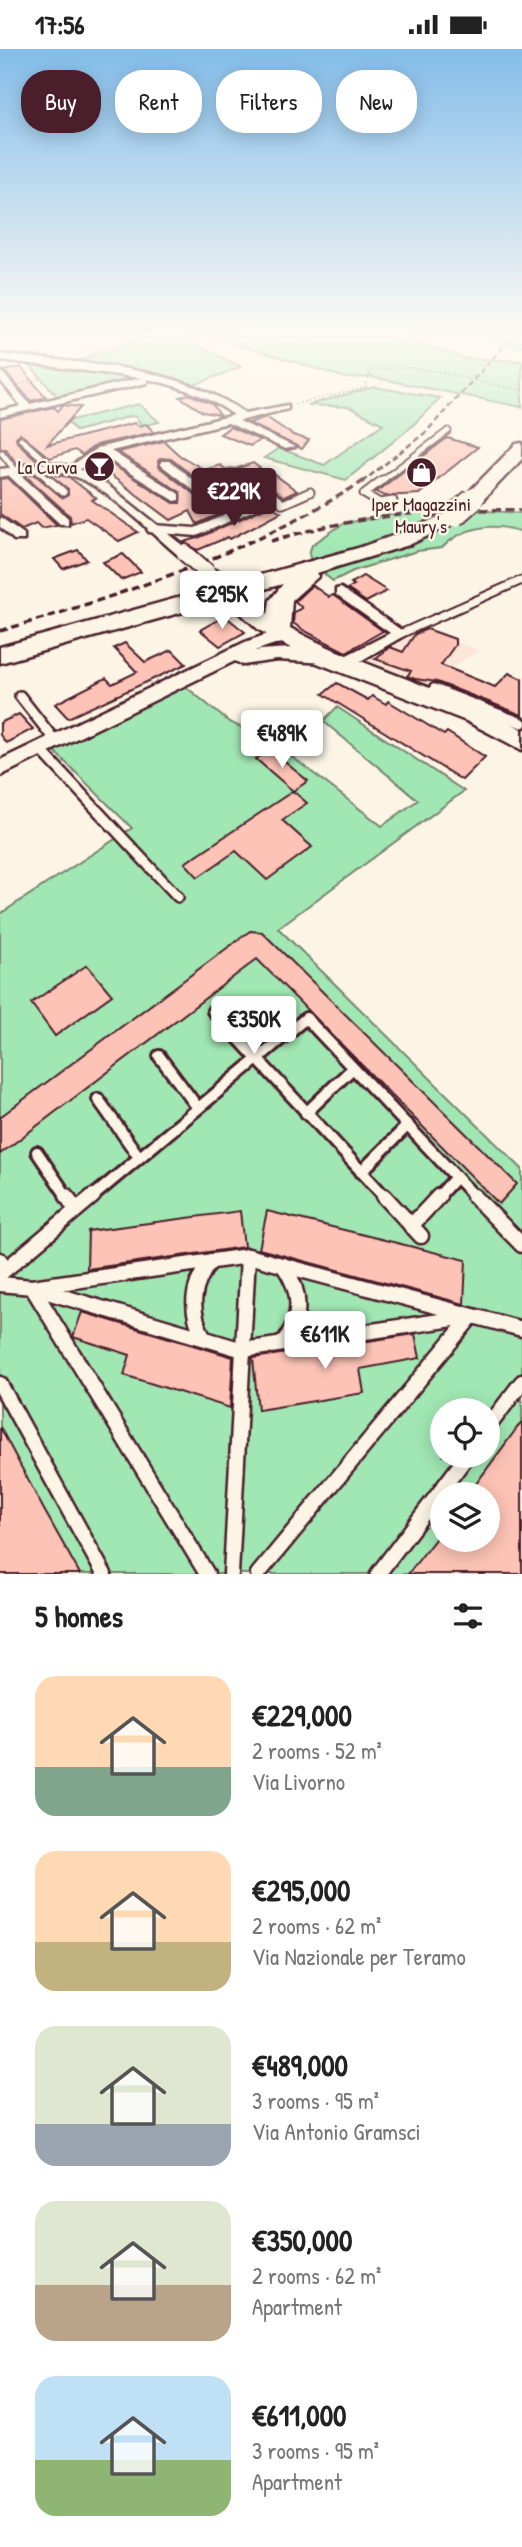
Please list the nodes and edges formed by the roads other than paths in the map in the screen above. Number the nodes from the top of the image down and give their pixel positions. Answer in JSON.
{"nodes":[{"id":1,"x":27,"y":407,"type":"edge"},
{"id":2,"x":232,"y":407,"type":"edge"},
{"id":3,"x":284,"y":407,"type":"dead end"},
{"id":4,"x":0,"y":414,"type":"edge"},
{"id":5,"x":242,"y":416,"type":"junction"},
{"id":6,"x":229,"y":420,"type":"junction"},
{"id":7,"x":448,"y":431,"type":"dead end"},
{"id":8,"x":21,"y":439,"type":"dead end"},
{"id":9,"x":289,"y":447,"type":"dead end"},
{"id":10,"x":522,"y":448,"type":"edge"},
{"id":11,"x":101,"y":450,"type":"junction"},
{"id":12,"x":2,"y":453,"type":"dead end"},
{"id":13,"x":164,"y":463,"type":"dead end"},
{"id":14,"x":34,"y":467,"type":"junction"},
{"id":15,"x":51,"y":467,"type":"junction"},
{"id":16,"x":72,"y":470,"type":"junction"},
{"id":17,"x":8,"y":471,"type":"edge"},
{"id":18,"x":233,"y":472,"type":"dead end"},
{"id":19,"x":63,"y":492,"type":"dead end"},
{"id":20,"x":310,"y":492,"type":"dead end"},
{"id":21,"x":175,"y":497,"type":"dead end"},
{"id":22,"x":268,"y":500,"type":"junction"},
{"id":23,"x":393,"y":501,"type":"dead end"},
{"id":24,"x":233,"y":516,"type":"junction"},
{"id":25,"x":0,"y":521,"type":"edge"},
{"id":26,"x":64,"y":521,"type":"dead end"},
{"id":27,"x":153,"y":529,"type":"junction"},
{"id":28,"x":19,"y":537,"type":"dead end"},
{"id":29,"x":321,"y":565,"type":"junction"},
{"id":30,"x":522,"y":580,"type":"edge"},
{"id":31,"x":240,"y":590,"type":"junction"},
{"id":32,"x":341,"y":592,"type":"dead end"},
{"id":33,"x":152,"y":613,"type":"junction"},
{"id":34,"x":258,"y":618,"type":"junction"},
{"id":35,"x":286,"y":632,"type":"junction"},
{"id":36,"x":400,"y":634,"type":"junction"},
{"id":37,"x":257,"y":651,"type":"junction"},
{"id":38,"x":0,"y":655,"type":"edge"},
{"id":39,"x":335,"y":661,"type":"junction"},
{"id":40,"x":20,"y":696,"type":"dead end"},
{"id":41,"x":430,"y":698,"type":"junction"},
{"id":42,"x":522,"y":723,"type":"edge"},
{"id":43,"x":522,"y":741,"type":"edge"},
{"id":44,"x":48,"y":745,"type":"junction"},
{"id":45,"x":0,"y":769,"type":"edge"},
{"id":46,"x":178,"y":897,"type":"dead end"},
{"id":47,"x":213,"y":1011,"type":"dead end"},
{"id":48,"x":159,"y":1056,"type":"dead end"},
{"id":49,"x":256,"y":1059,"type":"junction"},
{"id":50,"x":353,"y":1068,"type":"junction"},
{"id":51,"x":98,"y":1099,"type":"dead end"},
{"id":52,"x":198,"y":1108,"type":"junction"},
{"id":53,"x":306,"y":1113,"type":"junction"},
{"id":54,"x":408,"y":1125,"type":"junction"},
{"id":55,"x":37,"y":1152,"type":"dead end"},
{"id":56,"x":139,"y":1157,"type":"junction"},
{"id":57,"x":361,"y":1172,"type":"junction"},
{"id":58,"x":456,"y":1177,"type":"junction"},
{"id":59,"x":76,"y":1210,"type":"junction"},
{"id":60,"x":411,"y":1226,"type":"junction"},
{"id":61,"x":421,"y":1236,"type":"dead end"},
{"id":62,"x":522,"y":1245,"type":"edge"},
{"id":63,"x":248,"y":1256,"type":"junction"},
{"id":64,"x":211,"y":1261,"type":"junction"},
{"id":65,"x":283,"y":1265,"type":"junction"},
{"id":66,"x":2,"y":1268,"type":"edge"},
{"id":67,"x":0,"y":1284,"type":"edge"},
{"id":68,"x":32,"y":1287,"type":"junction"},
{"id":69,"x":472,"y":1316,"type":"junction"},
{"id":70,"x":522,"y":1329,"type":"edge"},
{"id":71,"x":204,"y":1338,"type":"junction"},
{"id":72,"x":282,"y":1344,"type":"junction"},
{"id":73,"x":243,"y":1350,"type":"junction"},
{"id":74,"x":522,"y":1383,"type":"edge"},
{"id":75,"x":0,"y":1384,"type":"edge"},
{"id":76,"x":500,"y":1411,"type":"edge"},
{"id":77,"x":458,"y":1468,"type":"edge"},
{"id":78,"x":104,"y":1574,"type":"edge"},
{"id":79,"x":207,"y":1574,"type":"edge"},
{"id":80,"x":231,"y":1574,"type":"edge"},
{"id":81,"x":258,"y":1574,"type":"edge"},
{"id":82,"x":378,"y":1574,"type":"edge"}],
"edges":[{"from":1,"to":4,"type":"street"},
{"from":2,"to":5,"type":"street"},
{"from":3,"to":5,"type":"street"},
{"from":5,"to":6,"type":"street"},
{"from":6,"to":9,"type":"street"},
{"from":6,"to":11,"type":"street"},
{"from":7,"to":23,"type":"lane"},
{"from":8,"to":15,"type":"lane"},
{"from":10,"to":29,"type":"main road","bridge":true},
{"from":11,"to":16,"type":"street"},
{"from":11,"to":21,"type":"street"},
{"from":12,"to":17,"type":"lane"},
{"from":13,"to":24,"type":"street"},
{"from":14,"to":15,"type":"street"},
{"from":14,"to":17,"type":"street"},
{"from":14,"to":19,"type":"lane"},
{"from":15,"to":16,"type":"street"},
{"from":16,"to":27,"type":"street"},
{"from":17,"to":26,"type":"street"},
{"from":18,"to":22,"type":"street"},
{"from":20,"to":22,"type":"lane"},
{"from":22,"to":24,"type":"street"},
{"from":24,"to":27,"type":"street"},
{"from":25,"to":28,"type":"street"},
{"from":27,"to":31,"type":"street","bridge":true},
{"from":29,"to":31,"type":"main road"},
{"from":29,"to":35,"type":"main road"},
{"from":30,"to":36,"type":"lane"},
{"from":31,"to":33,"type":"main road"},
{"from":31,"to":34,"type":"main road"},
{"from":31,"to":35,"type":"main road"},
{"from":32,"to":36,"type":"street"},
{"from":33,"to":34,"type":"main road"},
{"from":33,"to":38,"type":"main road"},
{"from":34,"to":35,"type":"main road"},
{"from":34,"to":37,"type":"street"},
{"from":35,"to":37,"type":"street"},
{"from":35,"to":39,"type":"main road"},
{"from":36,"to":39,"type":"street"},
{"from":37,"to":39,"type":"street"},
{"from":37,"to":44,"type":"street"},
{"from":39,"to":41,"type":"main road"},
{"from":40,"to":44,"type":"lane"},
{"from":41,"to":42,"type":"lane"},
{"from":41,"to":43,"type":"main road"},
{"from":44,"to":45,"type":"street"},
{"from":44,"to":46,"type":"lane"},
{"from":47,"to":49,"type":"lane"},
{"from":48,"to":52,"type":"lane"},
{"from":49,"to":50,"type":"lane"},
{"from":49,"to":52,"type":"lane"},
{"from":49,"to":53,"type":"lane"},
{"from":50,"to":53,"type":"lane"},
{"from":50,"to":54,"type":"lane"},
{"from":51,"to":56,"type":"lane"},
{"from":52,"to":56,"type":"lane"},
{"from":53,"to":57,"type":"lane"},
{"from":54,"to":57,"type":"lane"},
{"from":54,"to":58,"type":"lane"},
{"from":55,"to":59,"type":"lane"},
{"from":56,"to":59,"type":"lane"},
{"from":57,"to":60,"type":"lane"},
{"from":58,"to":60,"type":"lane"},
{"from":58,"to":62,"type":"lane"},
{"from":59,"to":66,"type":"lane"},
{"from":60,"to":61,"type":"lane"},
{"from":63,"to":64,"type":"lane"},
{"from":63,"to":65,"type":"lane"},
{"from":63,"to":73,"type":"lane"},
{"from":64,"to":68,"type":"lane"},
{"from":64,"to":71,"type":"lane"},
{"from":65,"to":69,"type":"lane"},
{"from":65,"to":72,"type":"lane"},
{"from":67,"to":68,"type":"lane"},
{"from":68,"to":71,"type":"lane"},
{"from":68,"to":79,"type":"lane"},
{"from":69,"to":70,"type":"lane"},
{"from":69,"to":72,"type":"lane"},
{"from":69,"to":81,"type":"lane"},
{"from":71,"to":73,"type":"lane"},
{"from":72,"to":73,"type":"lane"},
{"from":73,"to":80,"type":"lane"},
{"from":74,"to":76,"type":"lane"},
{"from":75,"to":78,"type":"lane"},
{"from":77,"to":82,"type":"lane"}]}
